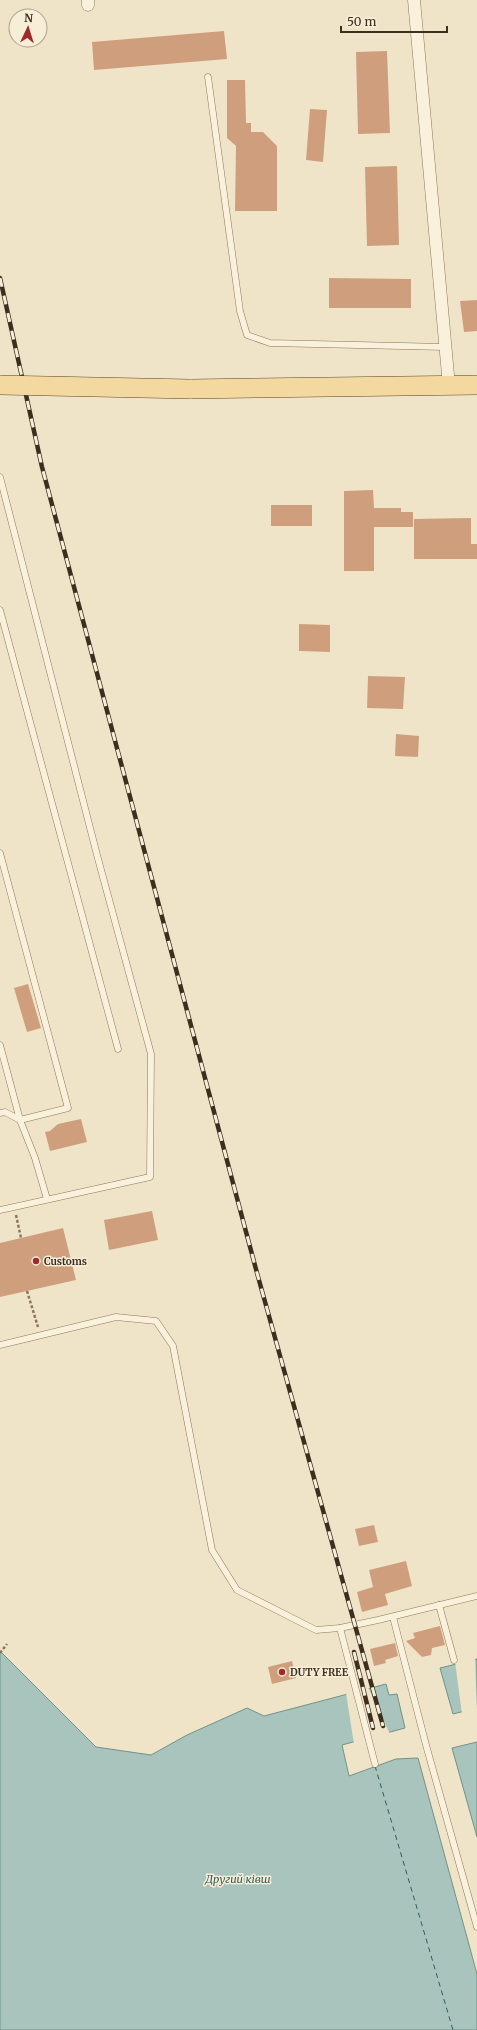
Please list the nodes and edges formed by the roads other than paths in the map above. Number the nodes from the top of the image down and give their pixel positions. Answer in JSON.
{"nodes":[{"id":1,"x":414,"y":0,"type":"edge"},
{"id":2,"x":208,"y":77,"type":"dead end"},
{"id":3,"x":445,"y":347,"type":"junction"},
{"id":4,"x":0,"y":385,"type":"edge"},
{"id":5,"x":477,"y":385,"type":"edge"},
{"id":6,"x":449,"y":386,"type":"junction"},
{"id":7,"x":0,"y":477,"type":"edge"},
{"id":8,"x":0,"y":610,"type":"edge"},
{"id":9,"x":0,"y":853,"type":"edge"},
{"id":10,"x":0,"y":1045,"type":"edge"},
{"id":11,"x":118,"y":1049,"type":"dead end"},
{"id":12,"x":0,"y":1113,"type":"edge"},
{"id":13,"x":20,"y":1120,"type":"junction"},
{"id":14,"x":47,"y":1199,"type":"junction"},
{"id":15,"x":0,"y":1210,"type":"edge"},
{"id":16,"x":0,"y":1345,"type":"edge"},
{"id":17,"x":477,"y":1596,"type":"edge"},
{"id":18,"x":439,"y":1605,"type":"junction"},
{"id":19,"x":393,"y":1617,"type":"junction"},
{"id":20,"x":340,"y":1628,"type":"junction"},
{"id":21,"x":454,"y":1660,"type":"dead end"},
{"id":22,"x":375,"y":1764,"type":"dead end"},
{"id":23,"x":477,"y":1927,"type":"edge"}],
"edges":[{"from":1,"to":3,"type":"street"},
{"from":2,"to":3,"type":"lane"},
{"from":3,"to":6,"type":"street"},
{"from":4,"to":6,"type":"main road","bridge":true},
{"from":5,"to":6,"type":"main road"},
{"from":7,"to":14,"type":"lane"},
{"from":8,"to":11,"type":"lane"},
{"from":9,"to":13,"type":"lane"},
{"from":10,"to":13,"type":"lane"},
{"from":12,"to":13,"type":"lane"},
{"from":13,"to":14,"type":"lane"},
{"from":14,"to":15,"type":"lane"},
{"from":16,"to":20,"type":"lane"},
{"from":17,"to":18,"type":"lane"},
{"from":18,"to":19,"type":"lane"},
{"from":18,"to":21,"type":"lane"},
{"from":19,"to":20,"type":"lane"},
{"from":19,"to":23,"type":"lane"},
{"from":20,"to":22,"type":"lane"}]}
